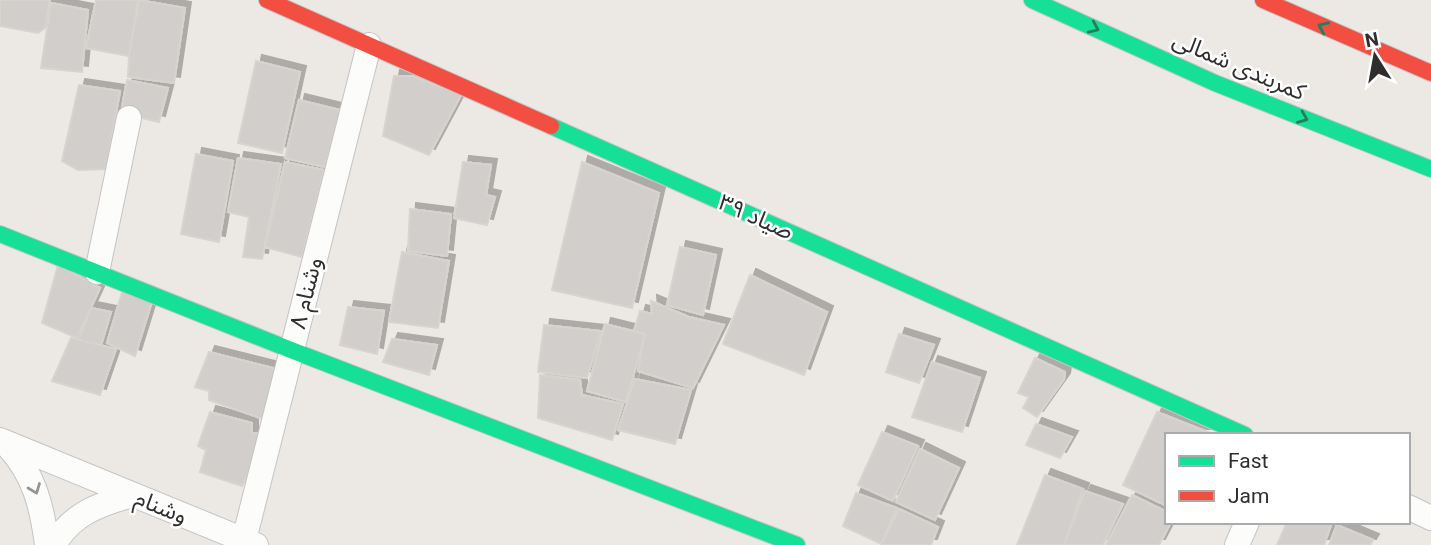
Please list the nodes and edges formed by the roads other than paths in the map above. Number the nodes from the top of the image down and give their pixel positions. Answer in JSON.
{"nodes":[{"id":1,"x":267,"y":0,"type":"edge"},
{"id":2,"x":1032,"y":0,"type":"edge"},
{"id":3,"x":1264,"y":0,"type":"edge"},
{"id":4,"x":369,"y":45,"type":"junction"},
{"id":5,"x":1431,"y":73,"type":"edge"},
{"id":6,"x":129,"y":118,"type":"dead end"},
{"id":7,"x":1431,"y":169,"type":"edge"},
{"id":8,"x":0,"y":234,"type":"edge"},
{"id":9,"x":97,"y":272,"type":"junction"},
{"id":10,"x":291,"y":350,"type":"junction"},
{"id":11,"x":1241,"y":433,"type":"edge"},
{"id":12,"x":2,"y":440,"type":"edge"},
{"id":13,"x":132,"y":495,"type":"junction"},
{"id":14,"x":1410,"y":509,"type":"edge"},
{"id":15,"x":1431,"y":518,"type":"edge"},
{"id":16,"x":1246,"y":524,"type":"edge"},
{"id":17,"x":250,"y":543,"type":"edge"},
{"id":18,"x":47,"y":545,"type":"edge"},
{"id":19,"x":54,"y":545,"type":"edge"},
{"id":20,"x":797,"y":545,"type":"edge"},
{"id":21,"x":1237,"y":545,"type":"edge"}],
"edges":[{"from":1,"to":4,"type":"main road","name":"صیاد ۳۹"},
{"from":2,"to":7,"type":"main road","name":"کمربندی شمالی","one_way":true},
{"from":5,"to":3,"type":"main road","one_way":true},
{"from":4,"to":10,"type":"street","name":"وشنام ۸"},
{"from":4,"to":11,"type":"main road","name":"صیاد ۳۹"},
{"from":6,"to":9,"type":"street"},
{"from":8,"to":9,"type":"main road"},
{"from":9,"to":10,"type":"main road"},
{"from":10,"to":17,"type":"street","name":"وشنام ۸"},
{"from":10,"to":20,"type":"main road"},
{"from":12,"to":13,"type":"street","name":"وشنام"},
{"from":12,"to":18,"type":"street","one_way":true},
{"from":13,"to":17,"type":"street","name":"وشنام"},
{"from":13,"to":19,"type":"street"},
{"from":14,"to":15,"type":"street"},
{"from":16,"to":21,"type":"street"}]}
